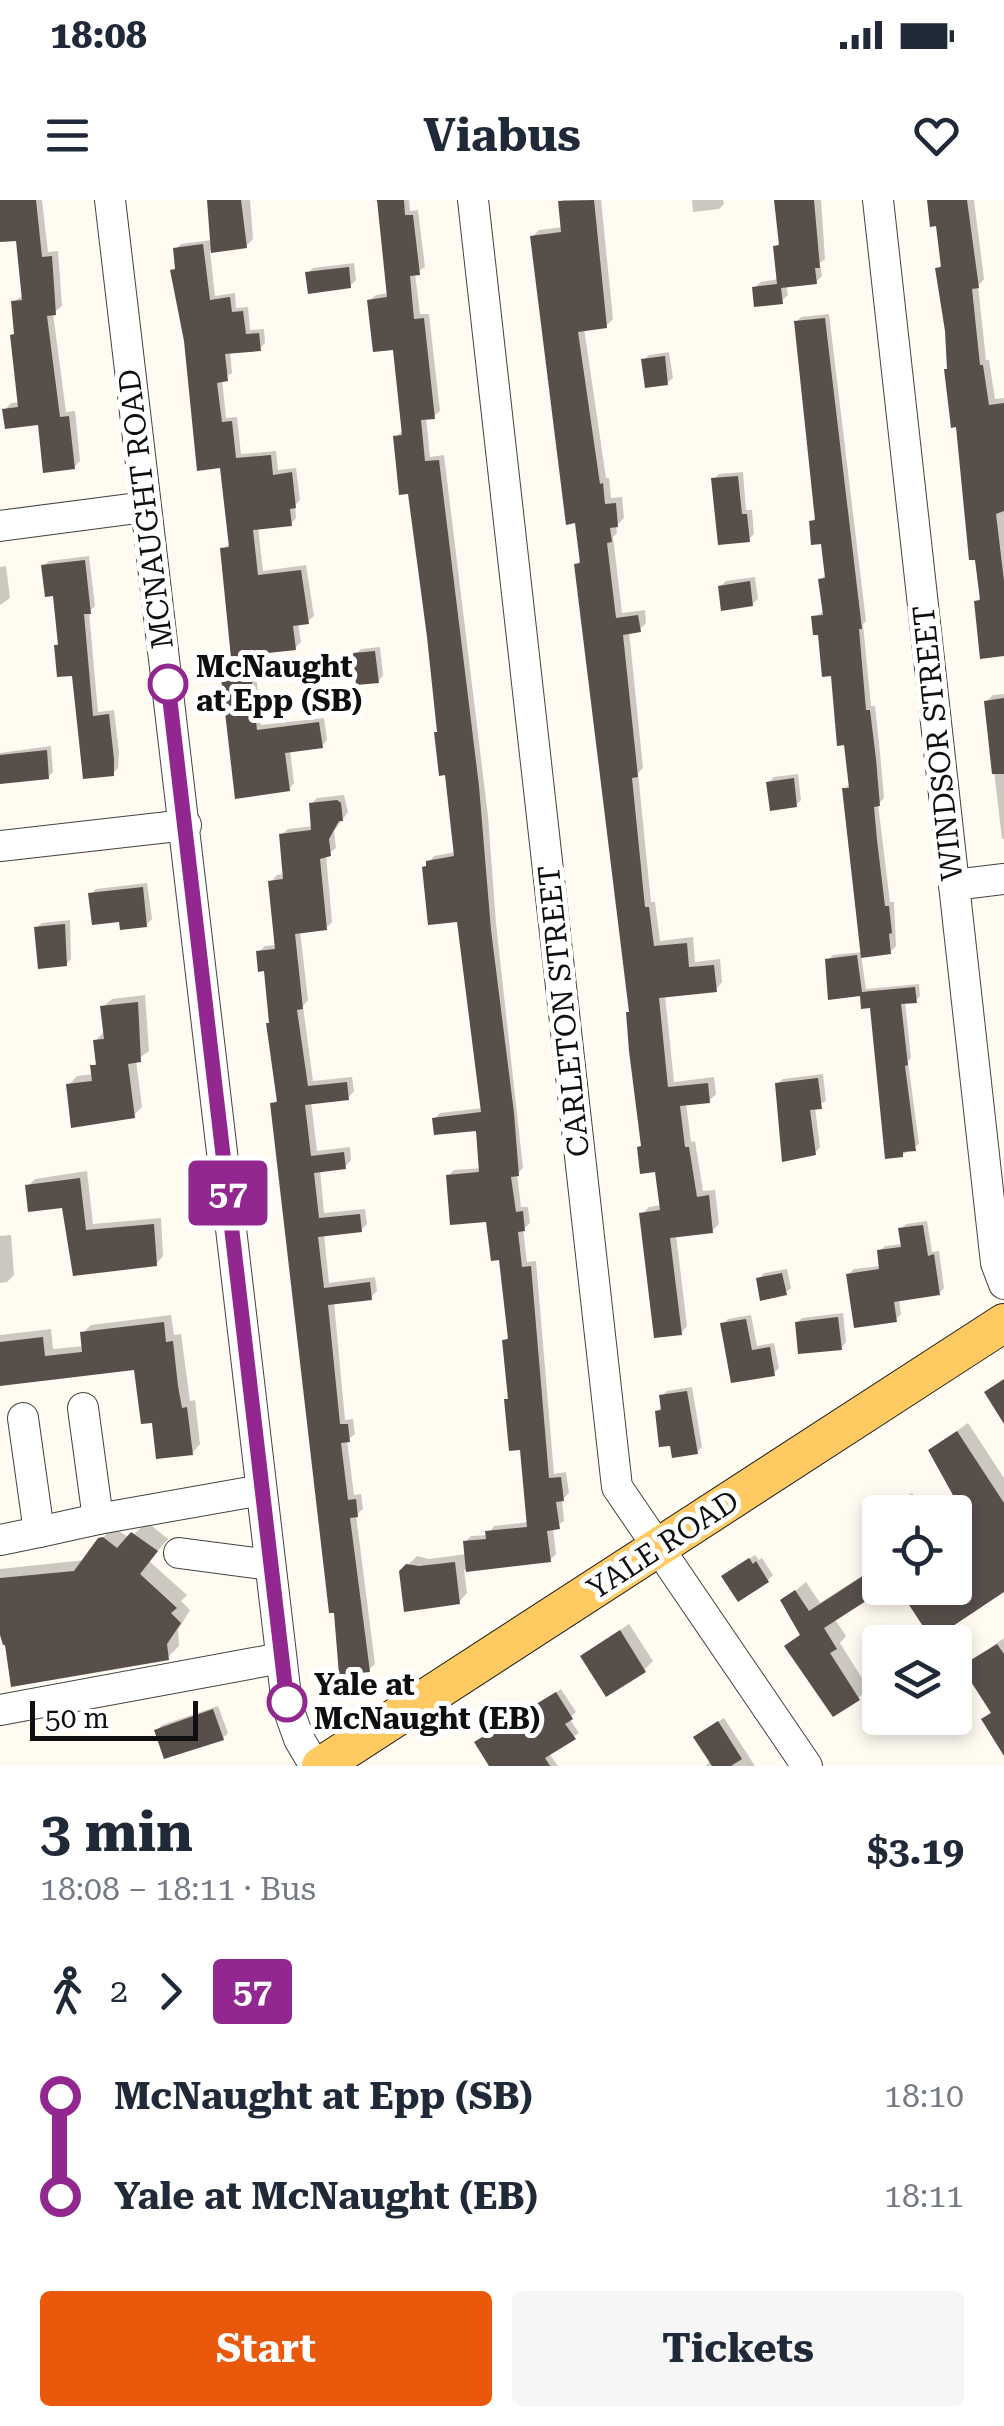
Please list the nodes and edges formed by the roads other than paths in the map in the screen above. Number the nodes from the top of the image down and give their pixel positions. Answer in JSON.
{"nodes":[{"id":1,"x":110,"y":200,"type":"edge"},
{"id":2,"x":473,"y":200,"type":"edge"},
{"id":3,"x":878,"y":200,"type":"edge"},
{"id":4,"x":145,"y":507,"type":"junction"},
{"id":5,"x":0,"y":526,"type":"edge"},
{"id":6,"x":186,"y":825,"type":"junction"},
{"id":7,"x":0,"y":846,"type":"edge"},
{"id":8,"x":1004,"y":879,"type":"edge"},
{"id":9,"x":954,"y":885,"type":"junction"},
{"id":10,"x":1004,"y":1284,"type":"edge"},
{"id":11,"x":1004,"y":1323,"type":"edge"},
{"id":12,"x":83,"y":1408,"type":"dead end"},
{"id":13,"x":23,"y":1418,"type":"dead end"},
{"id":14,"x":262,"y":1490,"type":"junction"},
{"id":15,"x":98,"y":1519,"type":"junction"},
{"id":16,"x":39,"y":1532,"type":"junction"},
{"id":17,"x":0,"y":1540,"type":"edge"},
{"id":18,"x":658,"y":1548,"type":"junction"},
{"id":19,"x":178,"y":1553,"type":"dead end"},
{"id":20,"x":270,"y":1564,"type":"junction"},
{"id":21,"x":282,"y":1658,"type":"junction"},
{"id":22,"x":0,"y":1710,"type":"edge"},
{"id":23,"x":318,"y":1766,"type":"edge"},
{"id":24,"x":808,"y":1766,"type":"edge"}],
"edges":[{"from":1,"to":4,"type":"street","name":"MCNAUGHT ROAD"},
{"from":2,"to":18,"type":"street","name":"CARLETON STREET"},
{"from":3,"to":9,"type":"street","name":"WINDSOR STREET"},
{"from":4,"to":5,"type":"street"},
{"from":4,"to":6,"type":"street","name":"MCNAUGHT ROAD"},
{"from":6,"to":7,"type":"street"},
{"from":6,"to":14,"type":"street","name":"MCNAUGHT ROAD"},
{"from":8,"to":9,"type":"street"},
{"from":9,"to":10,"type":"street","name":"WINDSOR STREET"},
{"from":11,"to":18,"type":"main road","name":"YALE ROAD"},
{"from":12,"to":15,"type":"street"},
{"from":13,"to":16,"type":"street"},
{"from":14,"to":15,"type":"street"},
{"from":14,"to":20,"type":"street","name":"MCNAUGHT ROAD"},
{"from":15,"to":16,"type":"street"},
{"from":16,"to":17,"type":"street"},
{"from":18,"to":23,"type":"main road","name":"YALE ROAD"},
{"from":18,"to":24,"type":"street","name":"CARLETON STREET"},
{"from":19,"to":20,"type":"street"},
{"from":20,"to":21,"type":"street","name":"MCNAUGHT ROAD"},
{"from":21,"to":22,"type":"street"},
{"from":21,"to":23,"type":"street","name":"MCNAUGHT ROAD"}]}
